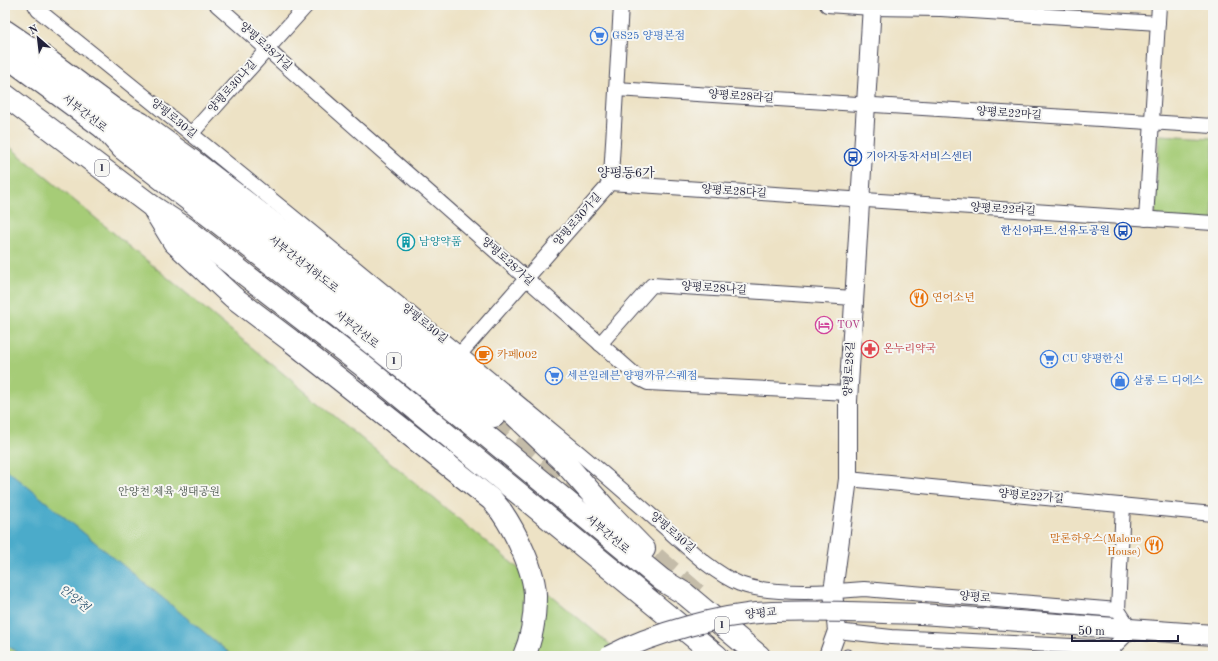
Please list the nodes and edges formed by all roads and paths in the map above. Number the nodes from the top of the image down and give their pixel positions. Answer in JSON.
{"nodes":[{"id":1,"x":35,"y":5,"type":"edge"},
{"id":2,"x":217,"y":5,"type":"edge"},
{"id":3,"x":307,"y":5,"type":"edge"},
{"id":4,"x":621,"y":5,"type":"edge"},
{"id":5,"x":828,"y":5,"type":"edge"},
{"id":6,"x":1159,"y":5,"type":"edge"},
{"id":7,"x":872,"y":6,"type":"edge"},
{"id":8,"x":1158,"y":23,"type":"junction"},
{"id":9,"x":5,"y":31,"type":"edge"},
{"id":10,"x":267,"y":49,"type":"junction"},
{"id":11,"x":5,"y":55,"type":"edge"},
{"id":12,"x":616,"y":89,"type":"junction"},
{"id":13,"x":5,"y":94,"type":"edge"},
{"id":14,"x":866,"y":105,"type":"junction"},
{"id":15,"x":110,"y":119,"type":"junction"},
{"id":16,"x":1152,"y":123,"type":"junction"},
{"id":17,"x":1213,"y":126,"type":"edge"},
{"id":18,"x":191,"y":134,"type":"junction"},
{"id":19,"x":609,"y":183,"type":"junction"},
{"id":20,"x":860,"y":200,"type":"junction"},
{"id":21,"x":153,"y":207,"type":"junction"},
{"id":22,"x":1146,"y":219,"type":"junction"},
{"id":23,"x":1213,"y":224,"type":"edge"},
{"id":24,"x":526,"y":279,"type":"junction"},
{"id":25,"x":854,"y":298,"type":"junction"},
{"id":26,"x":600,"y":344,"type":"junction"},
{"id":27,"x":460,"y":354,"type":"junction"},
{"id":28,"x":848,"y":393,"type":"junction"},
{"id":29,"x":494,"y":416,"type":"tunnel mouth"},
{"id":30,"x":848,"y":479,"type":"junction"},
{"id":31,"x":1123,"y":506,"type":"junction"},
{"id":32,"x":1213,"y":514,"type":"edge"},
{"id":33,"x":833,"y":592,"type":"junction"},
{"id":34,"x":685,"y":594,"type":"junction"},
{"id":35,"x":1118,"y":610,"type":"junction"},
{"id":36,"x":921,"y":614,"type":"joint"},
{"id":37,"x":1131,"y":630,"type":"junction"},
{"id":38,"x":837,"y":631,"type":"junction"},
{"id":39,"x":1213,"y":635,"type":"edge"},
{"id":40,"x":1113,"y":652,"type":"edge"},
{"id":41,"x":524,"y":656,"type":"edge"},
{"id":42,"x":609,"y":656,"type":"edge"},
{"id":43,"x":717,"y":656,"type":"edge"},
{"id":44,"x":759,"y":656,"type":"edge"},
{"id":45,"x":828,"y":656,"type":"edge"}],
"edges":[{"from":1,"to":18,"type":"street","name":"양평로30길"},
{"from":2,"to":10,"type":"street","name":"양평로28가길"},
{"from":3,"to":10,"type":"street","name":"양평로30나길"},
{"from":4,"to":12,"type":"street","name":"양평로30가길"},
{"from":5,"to":7,"type":"street"},
{"from":6,"to":8,"type":"street"},
{"from":7,"to":8,"type":"street"},
{"from":7,"to":14,"type":"street","name":"양평로28길"},
{"from":8,"to":16,"type":"street"},
{"from":9,"to":15,"type":"main road"},
{"from":10,"to":18,"type":"street","name":"양평로30나길"},
{"from":10,"to":24,"type":"street","name":"양평로28가길"},
{"from":11,"to":15,"type":"main road","name":"서부간선로","number":"1"},
{"from":12,"to":14,"type":"street","name":"양평로28라길"},
{"from":12,"to":19,"type":"street","name":"양평로30가길"},
{"from":13,"to":21,"type":"main road","name":"서부간선로","number":"1"},
{"from":14,"to":16,"type":"street","name":"양평로22마길"},
{"from":14,"to":20,"type":"street","name":"양평로28길"},
{"from":15,"to":29,"type":"main road","name":"서부간선지하도로"},
{"from":15,"to":34,"type":"main road","name":"서부간선로","number":"1"},
{"from":15,"to":34,"type":"main road"},
{"from":16,"to":17,"type":"street","name":"양평로22마길"},
{"from":16,"to":22,"type":"street"},
{"from":18,"to":27,"type":"street","name":"양평로30길"},
{"from":19,"to":20,"type":"street","name":"양평로28다길"},
{"from":19,"to":24,"type":"street","name":"양평로30가길"},
{"from":20,"to":22,"type":"street","name":"양평로22라길"},
{"from":20,"to":25,"type":"street","name":"양평로28길"},
{"from":21,"to":41,"type":"main road","bridge":true},
{"from":21,"to":43,"type":"main road","name":"서부간선로","number":"1"},
{"from":22,"to":23,"type":"street","name":"양평로22라길"},
{"from":24,"to":26,"type":"street","name":"양평로28가길"},
{"from":24,"to":27,"type":"street","name":"양평로30가길"},
{"from":25,"to":26,"type":"street","name":"양평로28나길"},
{"from":25,"to":28,"type":"street","name":"양평로28길"},
{"from":26,"to":28,"type":"street","name":"양평로28가길"},
{"from":27,"to":33,"type":"street","name":"양평로30길"},
{"from":28,"to":30,"type":"street","name":"양평로28길"},
{"from":30,"to":31,"type":"street","name":"양평로22가길"},
{"from":30,"to":33,"type":"street","name":"양평로28길"},
{"from":31,"to":32,"type":"street","name":"양평로22가길"},
{"from":31,"to":35,"type":"street"},
{"from":33,"to":35,"type":"street","name":"양평로"},
{"from":33,"to":38,"type":"street","name":"양평로28길"},
{"from":34,"to":44,"type":"main road","name":"서부간선로","number":"1"},
{"from":35,"to":37,"type":"street"},
{"from":36,"to":37,"type":"main road","name":"양평로"},
{"from":36,"to":42,"type":"main road","name":"양평교","bridge":true},
{"from":37,"to":39,"type":"main road","name":"양평로"},
{"from":37,"to":40,"type":"street"},
{"from":38,"to":40,"type":"street"},
{"from":38,"to":45,"type":"street","name":"양평로28길"}]}
